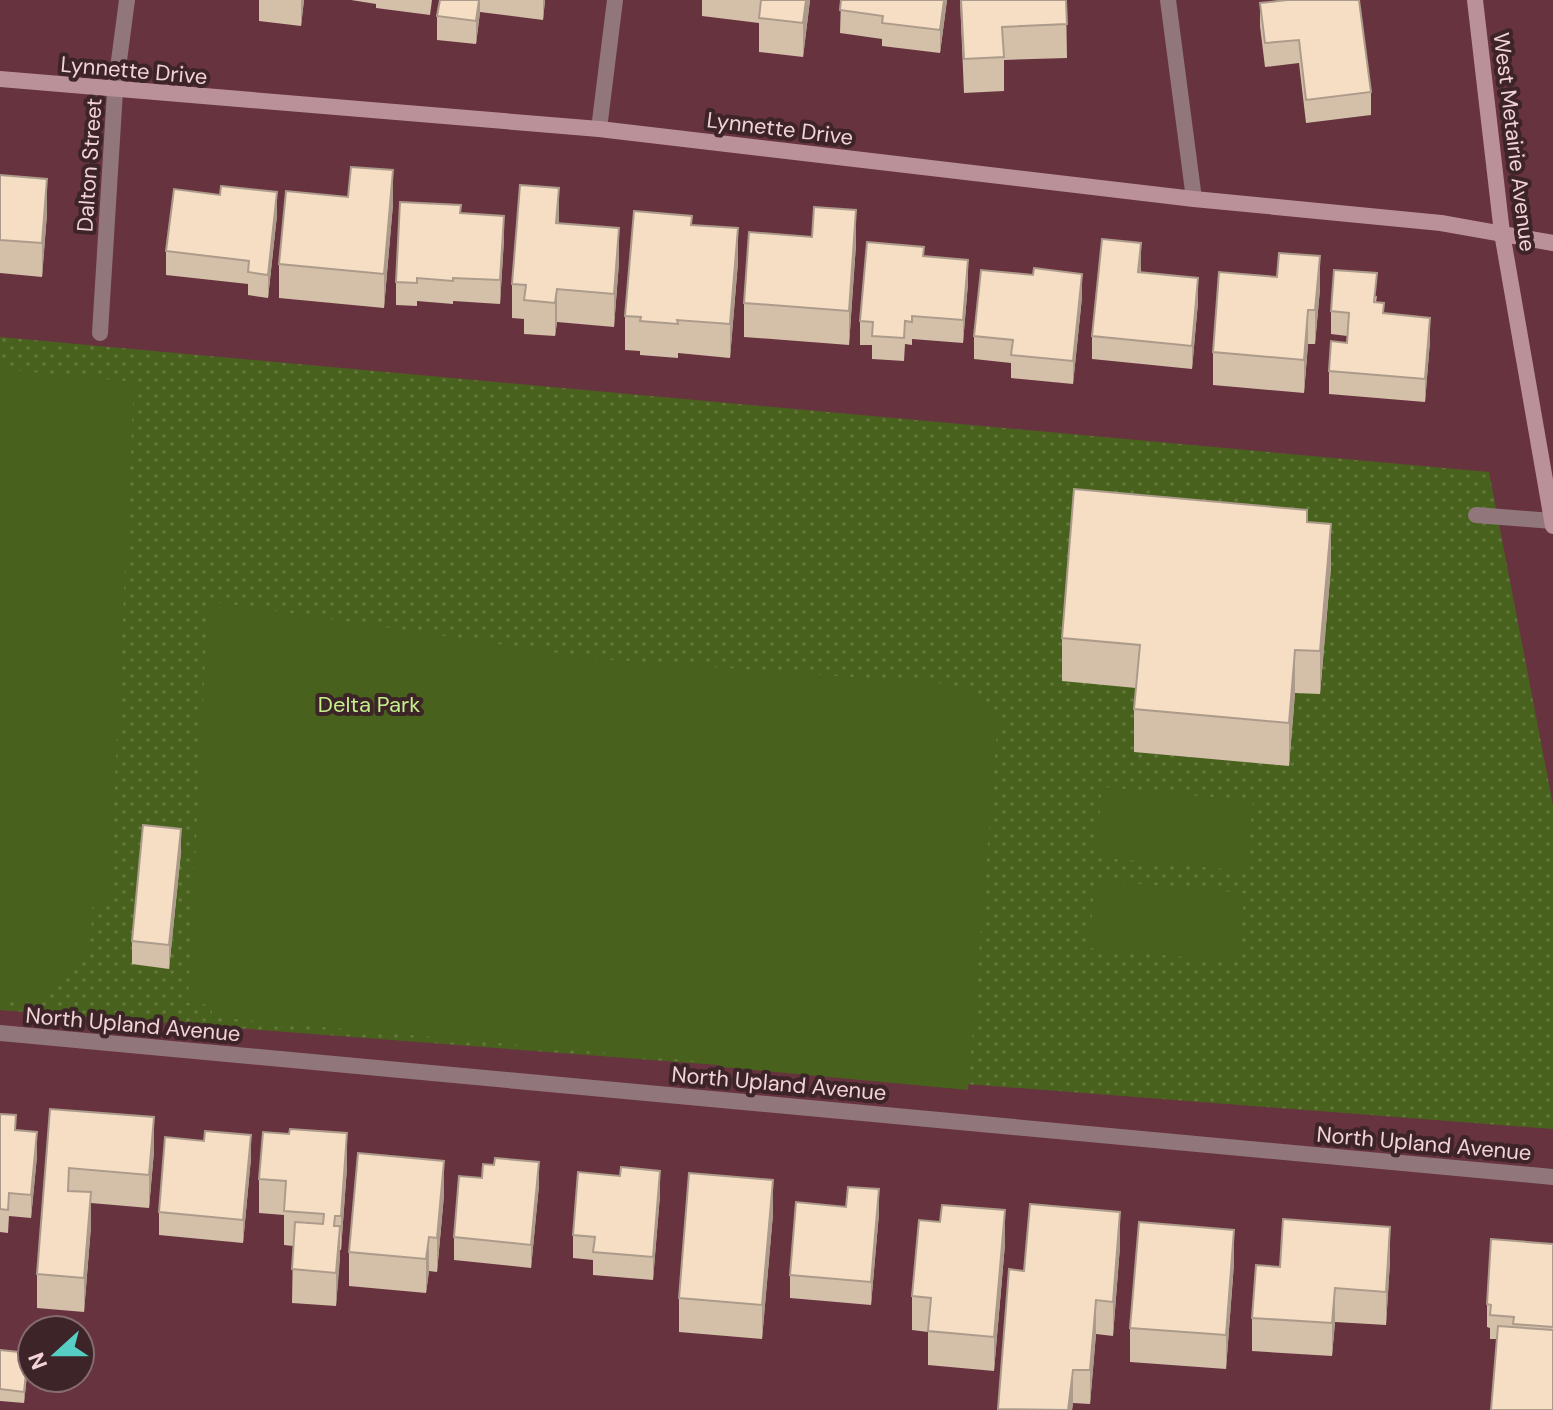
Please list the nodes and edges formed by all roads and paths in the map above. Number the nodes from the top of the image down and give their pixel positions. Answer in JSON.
{"nodes":[{"id":1,"x":127,"y":0,"type":"edge"},
{"id":2,"x":615,"y":0,"type":"edge"},
{"id":3,"x":1168,"y":0,"type":"edge"},
{"id":4,"x":1475,"y":0,"type":"edge"},
{"id":5,"x":0,"y":79,"type":"edge"},
{"id":6,"x":115,"y":91,"type":"junction"},
{"id":7,"x":599,"y":129,"type":"junction"},
{"id":8,"x":1194,"y":199,"type":"junction"},
{"id":9,"x":1502,"y":233,"type":"junction"},
{"id":10,"x":1553,"y":243,"type":"edge"},
{"id":11,"x":100,"y":333,"type":"dead end"},
{"id":12,"x":1476,"y":515,"type":"dead end"},
{"id":13,"x":1553,"y":521,"type":"edge"},
{"id":14,"x":0,"y":1033,"type":"edge"},
{"id":15,"x":1553,"y":1177,"type":"edge"}],
"edges":[{"from":1,"to":6,"type":"street","name":"Dalton Street"},
{"from":2,"to":7,"type":"street"},
{"from":3,"to":8,"type":"street"},
{"from":4,"to":9,"type":"street","name":"West Metairie Avenue"},
{"from":5,"to":6,"type":"street","name":"Lynnette Drive"},
{"from":6,"to":7,"type":"street","name":"Lynnette Drive"},
{"from":6,"to":11,"type":"street","name":"Dalton Street"},
{"from":7,"to":8,"type":"street","name":"Lynnette Drive"},
{"from":8,"to":9,"type":"street","name":"Lynnette Drive"},
{"from":9,"to":10,"type":"street","name":"Lynnette Drive"},
{"from":9,"to":13,"type":"street","name":"West Metairie Avenue"},
{"from":12,"to":13,"type":"street"},
{"from":14,"to":15,"type":"street","name":"North Upland Avenue"}]}
